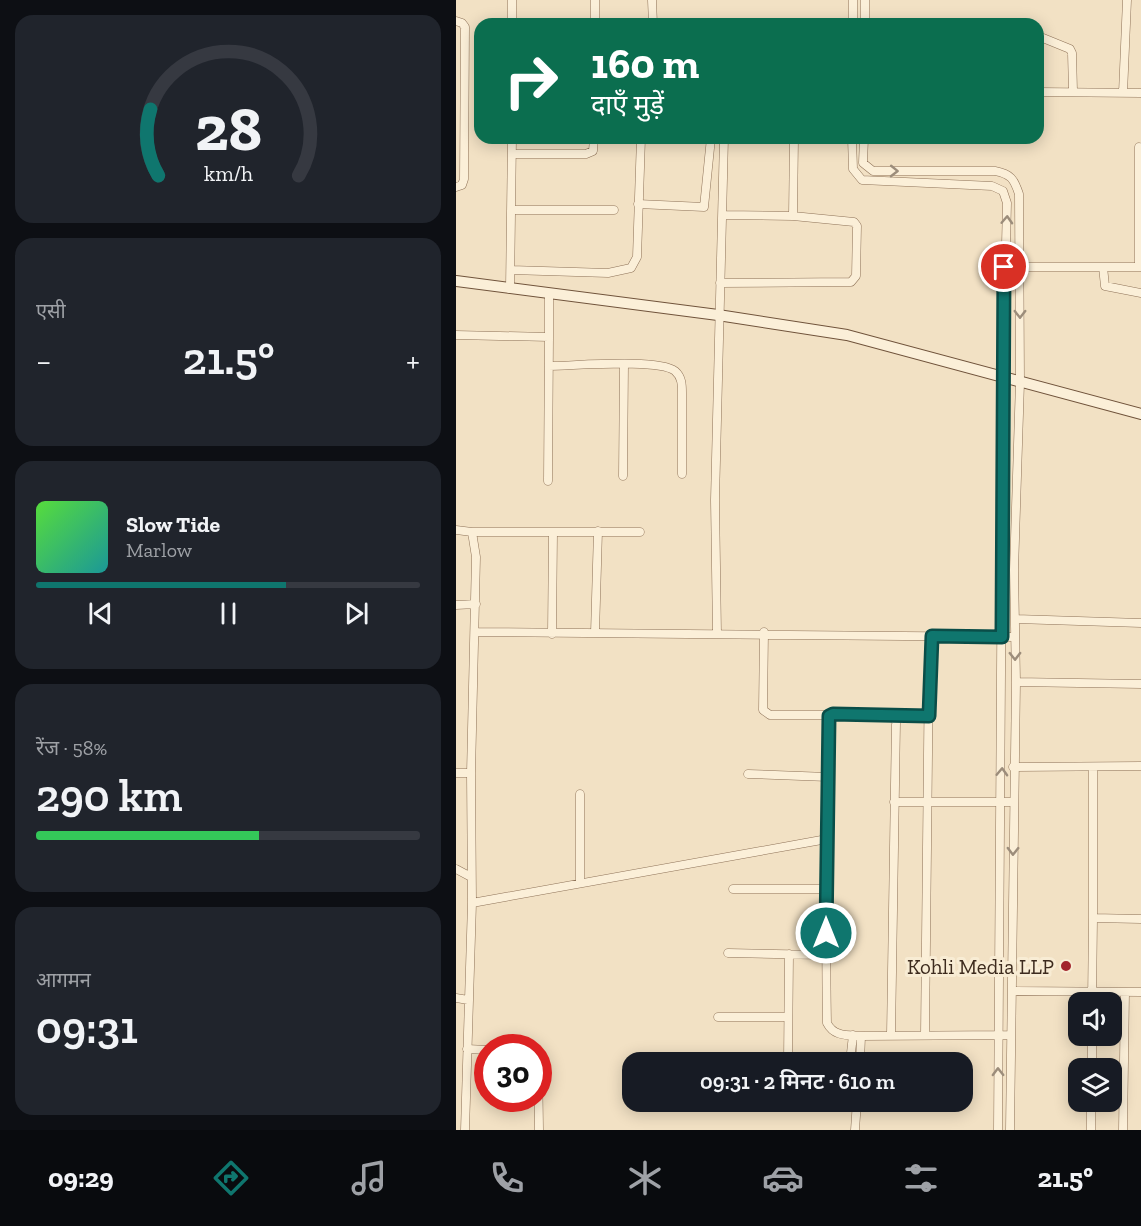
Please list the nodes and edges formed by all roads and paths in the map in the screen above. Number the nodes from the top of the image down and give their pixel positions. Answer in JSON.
{"nodes":[{"id":1,"x":512,"y":0,"type":"edge"},
{"id":2,"x":595,"y":0,"type":"edge"},
{"id":3,"x":652,"y":0,"type":"edge"},
{"id":4,"x":853,"y":0,"type":"edge"},
{"id":5,"x":865,"y":0,"type":"edge"},
{"id":6,"x":1127,"y":0,"type":"edge"},
{"id":7,"x":512,"y":18,"type":"edge"},
{"id":8,"x":595,"y":18,"type":"edge"},
{"id":9,"x":652,"y":18,"type":"edge"},
{"id":10,"x":853,"y":18,"type":"edge"},
{"id":11,"x":865,"y":18,"type":"edge"},
{"id":12,"x":456,"y":21,"type":"edge"},
{"id":13,"x":1044,"y":39,"type":"edge"},
{"id":14,"x":460,"y":62,"type":"edge"},
{"id":15,"x":1073,"y":91,"type":"junction"},
{"id":16,"x":1044,"y":92,"type":"edge"},
{"id":17,"x":1123,"y":93,"type":"junction"},
{"id":18,"x":1141,"y":93,"type":"edge"},
{"id":19,"x":512,"y":144,"type":"edge"},
{"id":20,"x":594,"y":144,"type":"edge"},
{"id":21,"x":641,"y":144,"type":"edge"},
{"id":22,"x":710,"y":144,"type":"edge"},
{"id":23,"x":724,"y":144,"type":"edge"},
{"id":24,"x":794,"y":144,"type":"edge"},
{"id":25,"x":852,"y":144,"type":"edge"},
{"id":26,"x":864,"y":144,"type":"edge"},
{"id":27,"x":1139,"y":147,"type":"dead end"},
{"id":28,"x":512,"y":154,"type":"junction"},
{"id":29,"x":868,"y":168,"type":"junction"},
{"id":30,"x":857,"y":177,"type":"junction"},
{"id":31,"x":1015,"y":180,"type":"junction"},
{"id":32,"x":456,"y":187,"type":"edge"},
{"id":33,"x":1003,"y":191,"type":"junction"},
{"id":34,"x":638,"y":204,"type":"junction"},
{"id":35,"x":511,"y":210,"type":"junction"},
{"id":36,"x":614,"y":210,"type":"dead end"},
{"id":37,"x":723,"y":215,"type":"junction"},
{"id":38,"x":793,"y":216,"type":"junction"},
{"id":39,"x":1004,"y":267,"type":"junction"},
{"id":40,"x":1019,"y":267,"type":"junction"},
{"id":41,"x":1103,"y":267,"type":"junction"},
{"id":42,"x":1140,"y":267,"type":"edge"},
{"id":43,"x":511,"y":270,"type":"junction"},
{"id":44,"x":456,"y":281,"type":"edge"},
{"id":45,"x":720,"y":284,"type":"junction"},
{"id":46,"x":510,"y":289,"type":"junction"},
{"id":47,"x":1141,"y":293,"type":"edge"},
{"id":48,"x":549,"y":294,"type":"junction"},
{"id":49,"x":718,"y":315,"type":"junction"},
{"id":50,"x":456,"y":335,"type":"edge"},
{"id":51,"x":549,"y":337,"type":"junction"},
{"id":52,"x":624,"y":364,"type":"junction"},
{"id":53,"x":549,"y":366,"type":"junction"},
{"id":54,"x":1003,"y":378,"type":"junction"},
{"id":55,"x":1020,"y":382,"type":"junction"},
{"id":56,"x":1141,"y":414,"type":"edge"},
{"id":57,"x":682,"y":474,"type":"dead end"},
{"id":58,"x":623,"y":476,"type":"dead end"},
{"id":59,"x":548,"y":481,"type":"dead end"},
{"id":60,"x":456,"y":530,"type":"edge"},
{"id":61,"x":598,"y":531,"type":"junction"},
{"id":62,"x":472,"y":532,"type":"junction"},
{"id":63,"x":553,"y":532,"type":"junction"},
{"id":64,"x":640,"y":532,"type":"dead end"},
{"id":65,"x":476,"y":604,"type":"junction"},
{"id":66,"x":456,"y":605,"type":"edge"},
{"id":67,"x":1015,"y":619,"type":"junction"},
{"id":68,"x":1141,"y":623,"type":"edge"},
{"id":69,"x":475,"y":632,"type":"junction"},
{"id":70,"x":595,"y":633,"type":"junction"},
{"id":71,"x":764,"y":633,"type":"junction"},
{"id":72,"x":552,"y":634,"type":"junction"},
{"id":73,"x":717,"y":634,"type":"junction"},
{"id":74,"x":932,"y":636,"type":"junction"},
{"id":75,"x":1002,"y":637,"type":"junction"},
{"id":76,"x":1015,"y":637,"type":"junction"},
{"id":77,"x":1016,"y":682,"type":"junction"},
{"id":78,"x":1141,"y":684,"type":"edge"},
{"id":79,"x":831,"y":715,"type":"junction"},
{"id":80,"x":894,"y":716,"type":"junction"},
{"id":81,"x":929,"y":716,"type":"junction"},
{"id":82,"x":1141,"y":766,"type":"edge"},
{"id":83,"x":1013,"y":767,"type":"junction"},
{"id":84,"x":1093,"y":767,"type":"junction"},
{"id":85,"x":456,"y":773,"type":"edge"},
{"id":86,"x":471,"y":773,"type":"junction"},
{"id":87,"x":748,"y":774,"type":"dead end"},
{"id":88,"x":828,"y":777,"type":"junction"},
{"id":89,"x":580,"y":794,"type":"dead end"},
{"id":90,"x":894,"y":802,"type":"junction"},
{"id":91,"x":928,"y":802,"type":"junction"},
{"id":92,"x":1000,"y":802,"type":"junction"},
{"id":93,"x":1013,"y":802,"type":"junction"},
{"id":94,"x":827,"y":839,"type":"junction"},
{"id":95,"x":456,"y":869,"type":"edge"},
{"id":96,"x":471,"y":877,"type":"junction"},
{"id":97,"x":580,"y":882,"type":"junction"},
{"id":98,"x":733,"y":889,"type":"dead end"},
{"id":99,"x":826,"y":889,"type":"junction"},
{"id":100,"x":472,"y":903,"type":"junction"},
{"id":101,"x":1093,"y":918,"type":"junction"},
{"id":102,"x":1141,"y":919,"type":"edge"},
{"id":103,"x":728,"y":953,"type":"dead end"},
{"id":104,"x":789,"y":954,"type":"junction"},
{"id":105,"x":826,"y":955,"type":"junction"},
{"id":106,"x":1012,"y":991,"type":"junction"},
{"id":107,"x":1092,"y":991,"type":"junction"},
{"id":108,"x":1125,"y":992,"type":"junction"},
{"id":109,"x":1141,"y":992,"type":"edge"},
{"id":110,"x":456,"y":998,"type":"edge"},
{"id":111,"x":468,"y":1000,"type":"junction"},
{"id":112,"x":718,"y":1017,"type":"dead end"},
{"id":113,"x":788,"y":1017,"type":"junction"},
{"id":114,"x":891,"y":1035,"type":"junction"},
{"id":115,"x":925,"y":1035,"type":"junction"},
{"id":116,"x":998,"y":1035,"type":"junction"},
{"id":117,"x":1011,"y":1035,"type":"junction"},
{"id":118,"x":857,"y":1036,"type":"junction"},
{"id":119,"x":467,"y":1049,"type":"junction"},
{"id":120,"x":474,"y":1049,"type":"edge"},
{"id":121,"x":788,"y":1052,"type":"edge"},
{"id":122,"x":853,"y":1052,"type":"edge"},
{"id":123,"x":859,"y":1052,"type":"edge"},
{"id":124,"x":540,"y":1112,"type":"edge"},
{"id":125,"x":856,"y":1112,"type":"edge"},
{"id":126,"x":1091,"y":1112,"type":"edge"},
{"id":127,"x":465,"y":1130,"type":"edge"},
{"id":128,"x":540,"y":1130,"type":"edge"},
{"id":129,"x":855,"y":1130,"type":"edge"},
{"id":130,"x":998,"y":1130,"type":"edge"},
{"id":131,"x":1010,"y":1130,"type":"edge"},
{"id":132,"x":1091,"y":1130,"type":"edge"},
{"id":133,"x":1124,"y":1130,"type":"edge"}],
"edges":[{"from":1,"to":7,"type":"street"},
{"from":2,"to":8,"type":"street"},
{"from":3,"to":9,"type":"street"},
{"from":4,"to":10,"type":"street"},
{"from":5,"to":11,"type":"street"},
{"from":6,"to":17,"type":"street"},
{"from":12,"to":14,"type":"street"},
{"from":13,"to":15,"type":"street"},
{"from":14,"to":32,"type":"street"},
{"from":15,"to":16,"type":"street"},
{"from":15,"to":17,"type":"street"},
{"from":17,"to":18,"type":"street"},
{"from":19,"to":28,"type":"street"},
{"from":20,"to":28,"type":"street"},
{"from":21,"to":34,"type":"street"},
{"from":22,"to":34,"type":"street"},
{"from":23,"to":37,"type":"street"},
{"from":24,"to":38,"type":"street"},
{"from":25,"to":30,"type":"street"},
{"from":26,"to":29,"type":"street"},
{"from":27,"to":42,"type":"street"},
{"from":28,"to":35,"type":"street"},
{"from":29,"to":30,"type":"street"},
{"from":29,"to":31,"type":"street","one_way":true},
{"from":30,"to":33,"type":"street"},
{"from":31,"to":33,"type":"street"},
{"from":31,"to":40,"type":"street"},
{"from":39,"to":33,"type":"street","one_way":true},
{"from":34,"to":43,"type":"street"},
{"from":35,"to":36,"type":"street"},
{"from":35,"to":43,"type":"street"},
{"from":37,"to":38,"type":"street"},
{"from":37,"to":45,"type":"street"},
{"from":38,"to":45,"type":"street"},
{"from":39,"to":40,"type":"street"},
{"from":39,"to":54,"type":"street"},
{"from":40,"to":41,"type":"street"},
{"from":40,"to":55,"type":"street","one_way":true},
{"from":41,"to":42,"type":"street"},
{"from":41,"to":47,"type":"street"},
{"from":43,"to":46,"type":"street"},
{"from":44,"to":46,"type":"street"},
{"from":45,"to":49,"type":"street"},
{"from":46,"to":48,"type":"street"},
{"from":48,"to":49,"type":"street"},
{"from":48,"to":51,"type":"street"},
{"from":49,"to":54,"type":"street"},
{"from":49,"to":73,"type":"street"},
{"from":50,"to":51,"type":"street"},
{"from":51,"to":53,"type":"street"},
{"from":52,"to":53,"type":"street"},
{"from":52,"to":57,"type":"street"},
{"from":52,"to":58,"type":"street"},
{"from":53,"to":59,"type":"street"},
{"from":54,"to":55,"type":"street"},
{"from":54,"to":75,"type":"street"},
{"from":55,"to":56,"type":"street"},
{"from":55,"to":67,"type":"street"},
{"from":60,"to":62,"type":"street"},
{"from":61,"to":63,"type":"street"},
{"from":61,"to":64,"type":"street"},
{"from":61,"to":70,"type":"street"},
{"from":62,"to":63,"type":"street"},
{"from":62,"to":65,"type":"street"},
{"from":63,"to":72,"type":"street"},
{"from":65,"to":66,"type":"street"},
{"from":65,"to":69,"type":"street"},
{"from":67,"to":68,"type":"street"},
{"from":67,"to":76,"type":"street"},
{"from":69,"to":72,"type":"street"},
{"from":69,"to":86,"type":"street"},
{"from":70,"to":72,"type":"street"},
{"from":70,"to":73,"type":"street"},
{"from":71,"to":73,"type":"street"},
{"from":71,"to":74,"type":"street"},
{"from":71,"to":79,"type":"street"},
{"from":74,"to":75,"type":"street"},
{"from":74,"to":81,"type":"street"},
{"from":75,"to":76,"type":"street"},
{"from":92,"to":75,"type":"street","one_way":true},
{"from":76,"to":77,"type":"street","one_way":true},
{"from":77,"to":78,"type":"street"},
{"from":77,"to":83,"type":"street"},
{"from":79,"to":80,"type":"street"},
{"from":79,"to":88,"type":"street"},
{"from":80,"to":81,"type":"street"},
{"from":80,"to":90,"type":"street"},
{"from":81,"to":91,"type":"street"},
{"from":82,"to":84,"type":"street"},
{"from":83,"to":84,"type":"street"},
{"from":83,"to":93,"type":"street"},
{"from":84,"to":101,"type":"street"},
{"from":85,"to":86,"type":"street"},
{"from":86,"to":96,"type":"street"},
{"from":87,"to":88,"type":"street"},
{"from":88,"to":94,"type":"street"},
{"from":89,"to":97,"type":"street"},
{"from":90,"to":91,"type":"street"},
{"from":90,"to":114,"type":"street"},
{"from":91,"to":92,"type":"street"},
{"from":91,"to":115,"type":"street"},
{"from":92,"to":93,"type":"street"},
{"from":92,"to":116,"type":"street"},
{"from":93,"to":106,"type":"street","one_way":true},
{"from":94,"to":97,"type":"street"},
{"from":94,"to":99,"type":"street"},
{"from":95,"to":96,"type":"street"},
{"from":96,"to":100,"type":"street"},
{"from":97,"to":100,"type":"street"},
{"from":98,"to":99,"type":"street"},
{"from":99,"to":105,"type":"street"},
{"from":100,"to":111,"type":"street"},
{"from":101,"to":102,"type":"street"},
{"from":101,"to":107,"type":"street"},
{"from":103,"to":104,"type":"street"},
{"from":104,"to":105,"type":"street"},
{"from":104,"to":113,"type":"street"},
{"from":105,"to":118,"type":"street"},
{"from":106,"to":107,"type":"street"},
{"from":106,"to":117,"type":"street"},
{"from":107,"to":108,"type":"street"},
{"from":108,"to":109,"type":"street"},
{"from":108,"to":133,"type":"street"},
{"from":110,"to":111,"type":"street"},
{"from":111,"to":119,"type":"street"},
{"from":112,"to":113,"type":"street"},
{"from":113,"to":121,"type":"street"},
{"from":114,"to":115,"type":"street"},
{"from":114,"to":118,"type":"street"},
{"from":115,"to":116,"type":"street"},
{"from":116,"to":117,"type":"street"},
{"from":130,"to":116,"type":"street","one_way":true},
{"from":117,"to":131,"type":"street"},
{"from":118,"to":122,"type":"street"},
{"from":118,"to":123,"type":"street"},
{"from":119,"to":120,"type":"street"},
{"from":119,"to":127,"type":"street"},
{"from":124,"to":128,"type":"street"},
{"from":125,"to":129,"type":"street"},
{"from":126,"to":132,"type":"street"}]}
